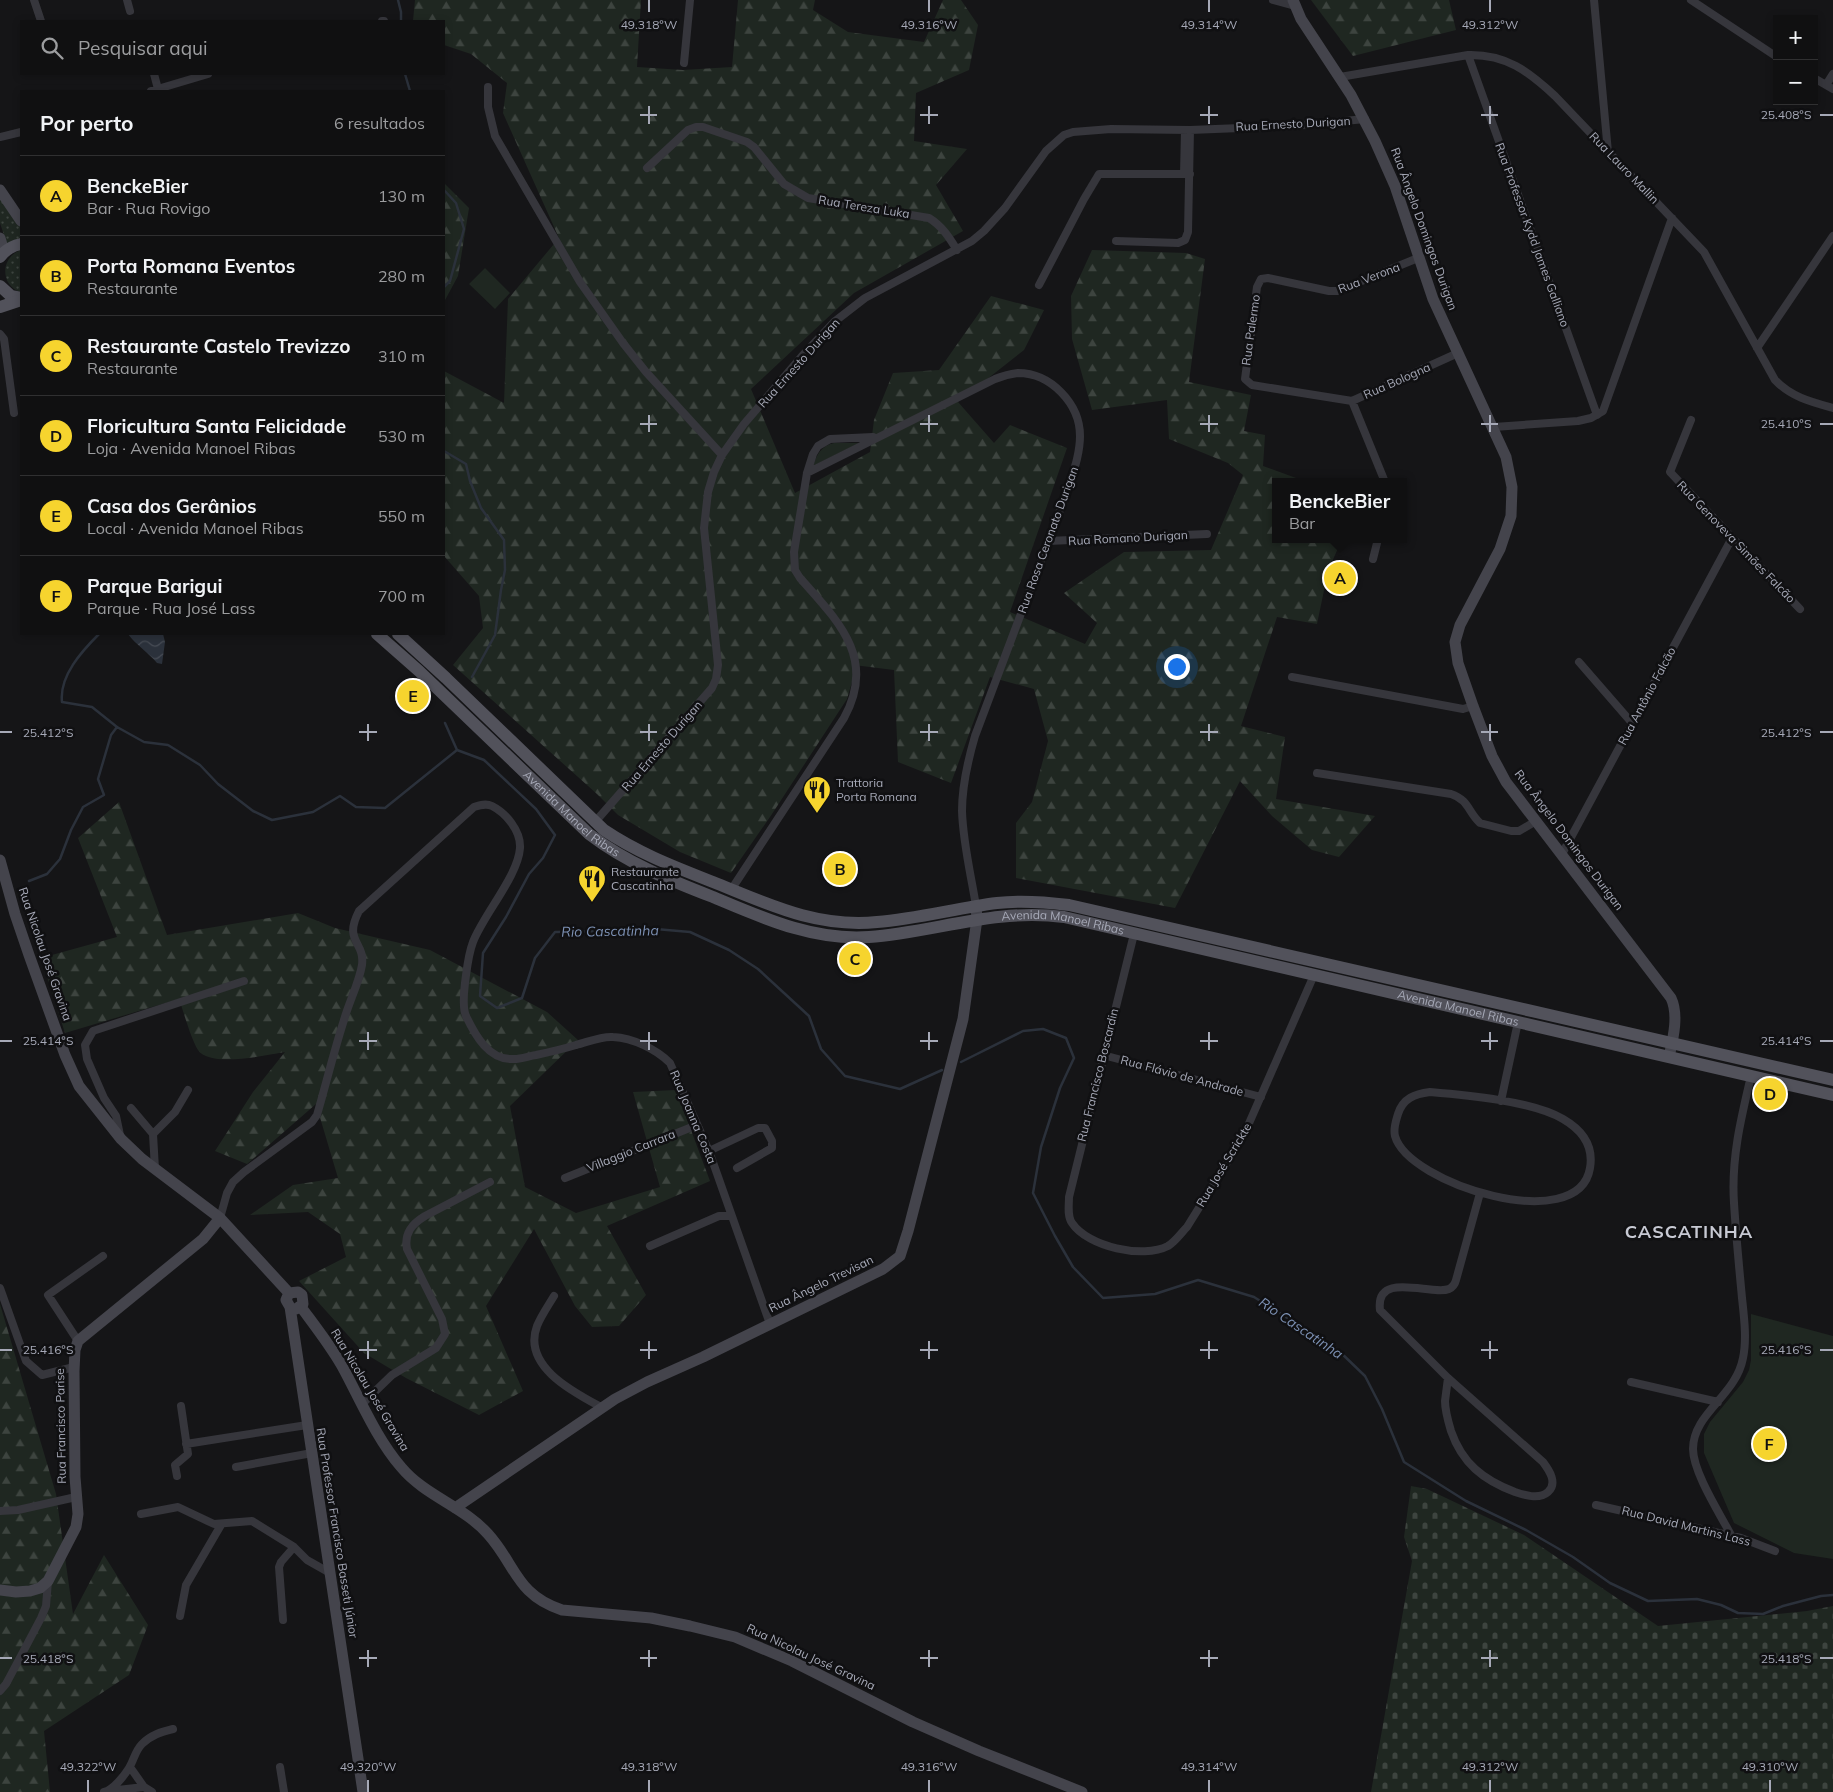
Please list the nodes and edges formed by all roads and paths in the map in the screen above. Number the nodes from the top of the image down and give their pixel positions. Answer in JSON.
{"nodes":[{"id":1,"x":34,"y":0,"type":"edge"},
{"id":2,"x":127,"y":0,"type":"edge"},
{"id":3,"x":690,"y":0,"type":"edge"},
{"id":4,"x":1273,"y":0,"type":"edge"},
{"id":5,"x":1594,"y":0,"type":"edge"},
{"id":6,"x":1691,"y":0,"type":"edge"},
{"id":7,"x":1294,"y":3,"type":"edge"},
{"id":8,"x":130,"y":11,"type":"dead end"},
{"id":9,"x":41,"y":20,"type":"edge"},
{"id":10,"x":1773,"y":54,"type":"edge"},
{"id":11,"x":1468,"y":55,"type":"junction"},
{"id":12,"x":684,"y":63,"type":"dead end"},
{"id":13,"x":1833,"y":74,"type":"edge"},
{"id":14,"x":154,"y":75,"type":"edge"},
{"id":15,"x":205,"y":75,"type":"edge"},
{"id":16,"x":1340,"y":77,"type":"junction"},
{"id":17,"x":1818,"y":80,"type":"edge"},
{"id":18,"x":488,"y":87,"type":"dead end"},
{"id":19,"x":1830,"y":87,"type":"edge"},
{"id":20,"x":154,"y":90,"type":"edge"},
{"id":21,"x":1365,"y":119,"type":"junction"},
{"id":22,"x":1187,"y":130,"type":"junction"},
{"id":23,"x":20,"y":132,"type":"edge"},
{"id":24,"x":0,"y":137,"type":"edge"},
{"id":25,"x":1608,"y":152,"type":"junction"},
{"id":26,"x":647,"y":168,"type":"dead end"},
{"id":27,"x":1187,"y":174,"type":"junction"},
{"id":28,"x":0,"y":190,"type":"edge"},
{"id":29,"x":1672,"y":218,"type":"junction"},
{"id":30,"x":20,"y":220,"type":"edge"},
{"id":31,"x":1833,"y":236,"type":"edge"},
{"id":32,"x":0,"y":238,"type":"edge"},
{"id":33,"x":1116,"y":241,"type":"dead end"},
{"id":34,"x":20,"y":244,"type":"edge"},
{"id":35,"x":957,"y":250,"type":"junction"},
{"id":36,"x":2,"y":253,"type":"edge"},
{"id":37,"x":1418,"y":258,"type":"junction"},
{"id":38,"x":1261,"y":279,"type":"joint"},
{"id":39,"x":1039,"y":285,"type":"dead end"},
{"id":40,"x":0,"y":286,"type":"edge"},
{"id":41,"x":20,"y":299,"type":"edge"},
{"id":42,"x":20,"y":299,"type":"edge"},
{"id":43,"x":20,"y":305,"type":"edge"},
{"id":44,"x":2,"y":307,"type":"edge"},
{"id":45,"x":0,"y":334,"type":"edge"},
{"id":46,"x":1757,"y":348,"type":"junction"},
{"id":47,"x":1458,"y":354,"type":"junction"},
{"id":48,"x":1246,"y":381,"type":"joint"},
{"id":49,"x":1352,"y":401,"type":"junction"},
{"id":50,"x":1833,"y":408,"type":"edge"},
{"id":51,"x":14,"y":413,"type":"dead end"},
{"id":52,"x":1596,"y":415,"type":"junction"},
{"id":53,"x":1691,"y":420,"type":"dead end"},
{"id":54,"x":1494,"y":427,"type":"junction"},
{"id":55,"x":880,"y":436,"type":"junction"},
{"id":56,"x":722,"y":455,"type":"junction"},
{"id":57,"x":807,"y":473,"type":"junction"},
{"id":58,"x":1383,"y":478,"type":"edge"},
{"id":59,"x":1207,"y":534,"type":"dead end"},
{"id":60,"x":1732,"y":538,"type":"junction"},
{"id":61,"x":1048,"y":542,"type":"junction"},
{"id":62,"x":1377,"y":543,"type":"edge"},
{"id":63,"x":1372,"y":559,"type":"dead end"},
{"id":64,"x":1800,"y":609,"type":"dead end"},
{"id":65,"x":378,"y":635,"type":"edge"},
{"id":66,"x":399,"y":635,"type":"edge"},
{"id":67,"x":430,"y":662,"type":"junction"},
{"id":68,"x":1579,"y":662,"type":"dead end"},
{"id":69,"x":419,"y":671,"type":"junction"},
{"id":70,"x":1292,"y":676,"type":"dead end"},
{"id":71,"x":446,"y":678,"type":"junction"},
{"id":72,"x":431,"y":682,"type":"junction"},
{"id":73,"x":1473,"y":706,"type":"junction"},
{"id":74,"x":1632,"y":723,"type":"junction"},
{"id":75,"x":1317,"y":774,"type":"dead end"},
{"id":76,"x":1536,"y":821,"type":"junction"},
{"id":77,"x":595,"y":822,"type":"junction"},
{"id":78,"x":589,"y":834,"type":"junction"},
{"id":79,"x":1562,"y":854,"type":"junction"},
{"id":80,"x":0,"y":860,"type":"edge"},
{"id":81,"x":731,"y":890,"type":"junction"},
{"id":82,"x":699,"y":892,"type":"junction"},
{"id":83,"x":976,"y":906,"type":"junction"},
{"id":84,"x":1118,"y":916,"type":"junction"},
{"id":85,"x":977,"y":920,"type":"junction"},
{"id":86,"x":1081,"y":921,"type":"junction"},
{"id":87,"x":1172,"y":928,"type":"junction"},
{"id":88,"x":1134,"y":934,"type":"junction"},
{"id":89,"x":1308,"y":960,"type":"junction"},
{"id":90,"x":1340,"y":967,"type":"junction"},
{"id":91,"x":1289,"y":969,"type":"junction"},
{"id":92,"x":1314,"y":975,"type":"junction"},
{"id":93,"x":244,"y":981,"type":"dead end"},
{"id":94,"x":1504,"y":1004,"type":"junction"},
{"id":95,"x":1462,"y":1009,"type":"junction"},
{"id":96,"x":1560,"y":1017,"type":"junction"},
{"id":97,"x":1518,"y":1022,"type":"junction"},
{"id":98,"x":1672,"y":1043,"type":"junction"},
{"id":99,"x":1103,"y":1055,"type":"junction"},
{"id":100,"x":1669,"y":1057,"type":"junction"},
{"id":101,"x":1751,"y":1076,"type":"junction"},
{"id":102,"x":1833,"y":1080,"type":"edge"},
{"id":103,"x":188,"y":1090,"type":"dead end"},
{"id":104,"x":1833,"y":1095,"type":"edge"},
{"id":105,"x":1261,"y":1097,"type":"junction"},
{"id":106,"x":1502,"y":1101,"type":"junction"},
{"id":107,"x":131,"y":1108,"type":"dead end"},
{"id":108,"x":698,"y":1125,"type":"junction"},
{"id":109,"x":153,"y":1134,"type":"junction"},
{"id":110,"x":121,"y":1139,"type":"junction"},
{"id":111,"x":708,"y":1152,"type":"junction"},
{"id":112,"x":737,"y":1168,"type":"dead end"},
{"id":113,"x":155,"y":1169,"type":"junction"},
{"id":114,"x":565,"y":1178,"type":"dead end"},
{"id":115,"x":490,"y":1182,"type":"dead end"},
{"id":116,"x":1480,"y":1193,"type":"junction"},
{"id":117,"x":731,"y":1216,"type":"junction"},
{"id":118,"x":1069,"y":1217,"type":"joint"},
{"id":119,"x":220,"y":1218,"type":"junction"},
{"id":120,"x":650,"y":1246,"type":"dead end"},
{"id":121,"x":103,"y":1256,"type":"dead end"},
{"id":122,"x":0,"y":1288,"type":"edge"},
{"id":123,"x":289,"y":1293,"type":"joint"},
{"id":124,"x":554,"y":1296,"type":"dead end"},
{"id":125,"x":295,"y":1307,"type":"junction"},
{"id":126,"x":770,"y":1324,"type":"junction"},
{"id":127,"x":78,"y":1341,"type":"junction"},
{"id":128,"x":74,"y":1367,"type":"junction"},
{"id":129,"x":1448,"y":1378,"type":"junction"},
{"id":130,"x":1631,"y":1382,"type":"dead end"},
{"id":131,"x":1718,"y":1402,"type":"junction"},
{"id":132,"x":362,"y":1404,"type":"junction"},
{"id":133,"x":181,"y":1406,"type":"dead end"},
{"id":134,"x":601,"y":1407,"type":"junction"},
{"id":135,"x":307,"y":1425,"type":"junction"},
{"id":136,"x":186,"y":1444,"type":"junction"},
{"id":137,"x":312,"y":1454,"type":"junction"},
{"id":138,"x":236,"y":1467,"type":"dead end"},
{"id":139,"x":177,"y":1476,"type":"dead end"},
{"id":140,"x":76,"y":1497,"type":"junction"},
{"id":141,"x":1596,"y":1505,"type":"dead end"},
{"id":142,"x":455,"y":1508,"type":"junction"},
{"id":143,"x":0,"y":1511,"type":"edge"},
{"id":144,"x":141,"y":1514,"type":"dead end"},
{"id":145,"x":221,"y":1525,"type":"junction"},
{"id":146,"x":1731,"y":1536,"type":"junction"},
{"id":147,"x":294,"y":1547,"type":"junction"},
{"id":148,"x":1775,"y":1551,"type":"dead end"},
{"id":149,"x":330,"y":1573,"type":"junction"},
{"id":150,"x":48,"y":1581,"type":"junction"},
{"id":151,"x":0,"y":1590,"type":"edge"},
{"id":152,"x":180,"y":1616,"type":"dead end"},
{"id":153,"x":283,"y":1620,"type":"dead end"},
{"id":154,"x":0,"y":1691,"type":"edge"},
{"id":155,"x":173,"y":1729,"type":"dead end"},
{"id":156,"x":130,"y":1767,"type":"junction"},
{"id":157,"x":280,"y":1767,"type":"dead end"},
{"id":158,"x":144,"y":1787,"type":"junction"},
{"id":159,"x":106,"y":1791,"type":"edge"},
{"id":160,"x":152,"y":1792,"type":"edge"},
{"id":161,"x":284,"y":1792,"type":"edge"},
{"id":162,"x":362,"y":1792,"type":"edge"},
{"id":163,"x":1082,"y":1792,"type":"edge"}],
"edges":[{"from":1,"to":9,"type":"street"},
{"from":2,"to":8,"type":"street"},
{"from":3,"to":12,"type":"street"},
{"from":4,"to":7,"type":"street"},
{"from":5,"to":25,"type":"street"},
{"from":6,"to":10,"type":"street"},
{"from":7,"to":16,"type":"street","name":"Rua Ângelo Domingos Durigan"},
{"from":11,"to":16,"type":"street","name":"Rua Lauro Mallin"},
{"from":11,"to":25,"type":"street","name":"Rua Lauro Mallin"},
{"from":11,"to":52,"type":"street","name":"Rua Professor Kydd James Galliano"},
{"from":13,"to":19,"type":"street"},
{"from":14,"to":20,"type":"street"},
{"from":15,"to":20,"type":"street"},
{"from":16,"to":21,"type":"street","name":"Rua Ângelo Domingos Durigan"},
{"from":17,"to":19,"type":"street"},
{"from":18,"to":56,"type":"street"},
{"from":21,"to":22,"type":"street","name":"Rua Ernesto Durigan"},
{"from":21,"to":37,"type":"street","name":"Rua Ângelo Domingos Durigan"},
{"from":22,"to":27,"type":"street"},
{"from":22,"to":35,"type":"street","name":"Rua Ernesto Durigan"},
{"from":23,"to":24,"type":"street"},
{"from":25,"to":29,"type":"street","name":"Rua Lauro Mallin"},
{"from":26,"to":35,"type":"street","name":"Rua Tereza Luka"},
{"from":27,"to":33,"type":"street"},
{"from":27,"to":39,"type":"street"},
{"from":28,"to":30,"type":"street"},
{"from":29,"to":46,"type":"street","name":"Rua Lauro Mallin"},
{"from":29,"to":52,"type":"street"},
{"from":31,"to":46,"type":"street"},
{"from":32,"to":36,"type":"street"},
{"from":34,"to":36,"type":"main road"},
{"from":35,"to":56,"type":"street","name":"Rua Ernesto Durigan"},
{"from":37,"to":38,"type":"street","name":"Rua Verona"},
{"from":37,"to":47,"type":"street","name":"Rua Ângelo Domingos Durigan"},
{"from":38,"to":48,"type":"street","name":"Rua Palermo"},
{"from":40,"to":41,"type":"main road"},
{"from":42,"to":44,"type":"main road"},
{"from":43,"to":44,"type":"main road"},
{"from":45,"to":51,"type":"street"},
{"from":46,"to":50,"type":"street","name":"Rua Lauro Mallin"},
{"from":47,"to":49,"type":"street","name":"Rua Bologna"},
{"from":47,"to":54,"type":"street","name":"Rua Ângelo Domingos Durigan"},
{"from":48,"to":49,"type":"street","name":"Rua Bologna"},
{"from":49,"to":58,"type":"street"},
{"from":52,"to":54,"type":"street"},
{"from":53,"to":60,"type":"street","name":"Rua Genoveva Simões Falcão"},
{"from":54,"to":73,"type":"street","name":"Rua Ângelo Domingos Durigan"},
{"from":55,"to":57,"type":"street","name":"Rua Rosa Ceronato Durigan"},
{"from":55,"to":57,"type":"street"},
{"from":55,"to":61,"type":"street","name":"Rua Rosa Ceronato Durigan"},
{"from":56,"to":77,"type":"street","name":"Rua Ernesto Durigan"},
{"from":57,"to":81,"type":"street"},
{"from":59,"to":61,"type":"street","name":"Rua Romano Durigan"},
{"from":60,"to":64,"type":"street","name":"Rua Genoveva Simões Falcão"},
{"from":60,"to":74,"type":"street","name":"Rua Antônio Falcão"},
{"from":61,"to":83,"type":"street","name":"Rua Rosa Ceronato Durigan"},
{"from":62,"to":63,"type":"street"},
{"from":65,"to":69,"type":"main road","name":"Avenida Manoel Ribas"},
{"from":66,"to":67,"type":"main road","name":"Avenida Manoel Ribas"},
{"from":67,"to":69,"type":"main road"},
{"from":67,"to":71,"type":"main road","name":"Avenida Manoel Ribas"},
{"from":68,"to":74,"type":"street"},
{"from":69,"to":72,"type":"main road","name":"Avenida Manoel Ribas"},
{"from":70,"to":73,"type":"street"},
{"from":71,"to":72,"type":"main road"},
{"from":71,"to":77,"type":"main road","name":"Avenida Manoel Ribas"},
{"from":72,"to":78,"type":"main road","name":"Avenida Manoel Ribas"},
{"from":73,"to":76,"type":"street","name":"Rua Ângelo Domingos Durigan"},
{"from":74,"to":79,"type":"street","name":"Rua Antônio Falcão"},
{"from":75,"to":76,"type":"street"},
{"from":76,"to":79,"type":"street","name":"Rua Ângelo Domingos Durigan"},
{"from":77,"to":78,"type":"main road"},
{"from":77,"to":81,"type":"main road","name":"Avenida Manoel Ribas"},
{"from":78,"to":82,"type":"main road","name":"Avenida Manoel Ribas"},
{"from":79,"to":98,"type":"street","name":"Rua Ângelo Domingos Durigan"},
{"from":80,"to":110,"type":"street","name":"Rua Nicolau José Gravina"},
{"from":81,"to":82,"type":"main road"},
{"from":81,"to":83,"type":"main road","name":"Avenida Manoel Ribas"},
{"from":82,"to":85,"type":"main road","name":"Avenida Manoel Ribas"},
{"from":83,"to":84,"type":"main road","name":"Avenida Manoel Ribas"},
{"from":83,"to":85,"type":"street","name":"Rua Ângelo Trevisan"},
{"from":84,"to":86,"type":"main road"},
{"from":84,"to":87,"type":"main road","name":"Avenida Manoel Ribas"},
{"from":85,"to":86,"type":"main road","name":"Avenida Manoel Ribas"},
{"from":85,"to":126,"type":"street","name":"Rua Ângelo Trevisan"},
{"from":86,"to":88,"type":"main road","name":"Avenida Manoel Ribas"},
{"from":87,"to":88,"type":"main road"},
{"from":87,"to":89,"type":"main road","name":"Avenida Manoel Ribas"},
{"from":88,"to":91,"type":"main road","name":"Avenida Manoel Ribas"},
{"from":88,"to":99,"type":"street","name":"Rua Francisco Boscardin"},
{"from":89,"to":90,"type":"main road","name":"Avenida Manoel Ribas"},
{"from":89,"to":91,"type":"main road"},
{"from":90,"to":92,"type":"main road"},
{"from":90,"to":94,"type":"main road","name":"Avenida Manoel Ribas"},
{"from":91,"to":92,"type":"main road","name":"Avenida Manoel Ribas"},
{"from":92,"to":95,"type":"main road","name":"Avenida Manoel Ribas"},
{"from":92,"to":105,"type":"street","name":"Rua José Scrickte"},
{"from":93,"to":110,"type":"street"},
{"from":94,"to":95,"type":"main road"},
{"from":94,"to":96,"type":"main road","name":"Avenida Manoel Ribas"},
{"from":95,"to":97,"type":"main road","name":"Avenida Manoel Ribas"},
{"from":96,"to":97,"type":"main road"},
{"from":96,"to":98,"type":"main road","name":"Avenida Manoel Ribas"},
{"from":97,"to":100,"type":"main road","name":"Avenida Manoel Ribas"},
{"from":97,"to":106,"type":"street"},
{"from":98,"to":100,"type":"street","name":"Rua Ângelo Domingos Durigan"},
{"from":98,"to":102,"type":"main road","name":"Avenida Manoel Ribas"},
{"from":99,"to":105,"type":"street","name":"Rua Flávio de Andrade"},
{"from":99,"to":118,"type":"street","name":"Rua Francisco Boscardin"},
{"from":100,"to":101,"type":"main road","name":"Avenida Manoel Ribas"},
{"from":101,"to":104,"type":"main road","name":"Avenida Manoel Ribas"},
{"from":101,"to":131,"type":"street"},
{"from":103,"to":109,"type":"street"},
{"from":105,"to":118,"type":"street","name":"Rua José Scrickte"},
{"from":106,"to":116,"type":"street"},
{"from":106,"to":116,"type":"street"},
{"from":107,"to":109,"type":"street"},
{"from":108,"to":111,"type":"street","name":"Rua Joanna Costa"},
{"from":108,"to":114,"type":"street","name":"Villaggio Carrara"},
{"from":108,"to":119,"type":"street","name":"Rua Joanna Costa"},
{"from":109,"to":113,"type":"street"},
{"from":110,"to":113,"type":"street","name":"Rua Nicolau José Gravina"},
{"from":111,"to":112,"type":"street"},
{"from":111,"to":117,"type":"street","name":"Rua Joanna Costa"},
{"from":113,"to":119,"type":"street","name":"Rua Nicolau José Gravina"},
{"from":115,"to":132,"type":"street"},
{"from":116,"to":129,"type":"street"},
{"from":117,"to":120,"type":"street"},
{"from":117,"to":126,"type":"street","name":"Rua Joanna Costa"},
{"from":119,"to":123,"type":"street","name":"Rua Nicolau José Gravina"},
{"from":119,"to":127,"type":"street"},
{"from":121,"to":127,"type":"street"},
{"from":122,"to":128,"type":"street"},
{"from":123,"to":125,"type":"street","name":"Rua Professor Francisco Basseti Júnior"},
{"from":124,"to":134,"type":"street"},
{"from":125,"to":132,"type":"street","name":"Rua Nicolau José Gravina"},
{"from":125,"to":135,"type":"street","name":"Rua Professor Francisco Basseti Júnior"},
{"from":126,"to":134,"type":"street","name":"Rua Ângelo Trevisan"},
{"from":127,"to":128,"type":"street","name":"Rua Francisco Parise"},
{"from":128,"to":140,"type":"street","name":"Rua Francisco Parise"},
{"from":129,"to":129,"type":"street"},
{"from":130,"to":131,"type":"street"},
{"from":131,"to":146,"type":"street"},
{"from":132,"to":142,"type":"street","name":"Rua Nicolau José Gravina"},
{"from":133,"to":136,"type":"street"},
{"from":134,"to":142,"type":"street","name":"Rua Ângelo Trevisan"},
{"from":135,"to":136,"type":"street"},
{"from":135,"to":137,"type":"street","name":"Rua Professor Francisco Basseti Júnior"},
{"from":136,"to":139,"type":"street"},
{"from":137,"to":138,"type":"street"},
{"from":137,"to":149,"type":"street","name":"Rua Professor Francisco Basseti Júnior"},
{"from":140,"to":143,"type":"street"},
{"from":140,"to":150,"type":"street","name":"Rua Francisco Parise"},
{"from":141,"to":146,"type":"street","name":"Rua David Martins Lass"},
{"from":142,"to":163,"type":"street","name":"Rua Nicolau José Gravina"},
{"from":144,"to":145,"type":"street"},
{"from":145,"to":147,"type":"street"},
{"from":145,"to":152,"type":"street"},
{"from":146,"to":148,"type":"street","name":"Rua David Martins Lass"},
{"from":147,"to":149,"type":"street"},
{"from":147,"to":153,"type":"street"},
{"from":149,"to":162,"type":"street","name":"Rua Professor Francisco Basseti Júnior"},
{"from":150,"to":151,"type":"street"},
{"from":150,"to":154,"type":"street"},
{"from":155,"to":156,"type":"street"},
{"from":156,"to":158,"type":"street"},
{"from":156,"to":159,"type":"street"},
{"from":157,"to":161,"type":"street"},
{"from":158,"to":159,"type":"street"},
{"from":158,"to":160,"type":"street"}]}
